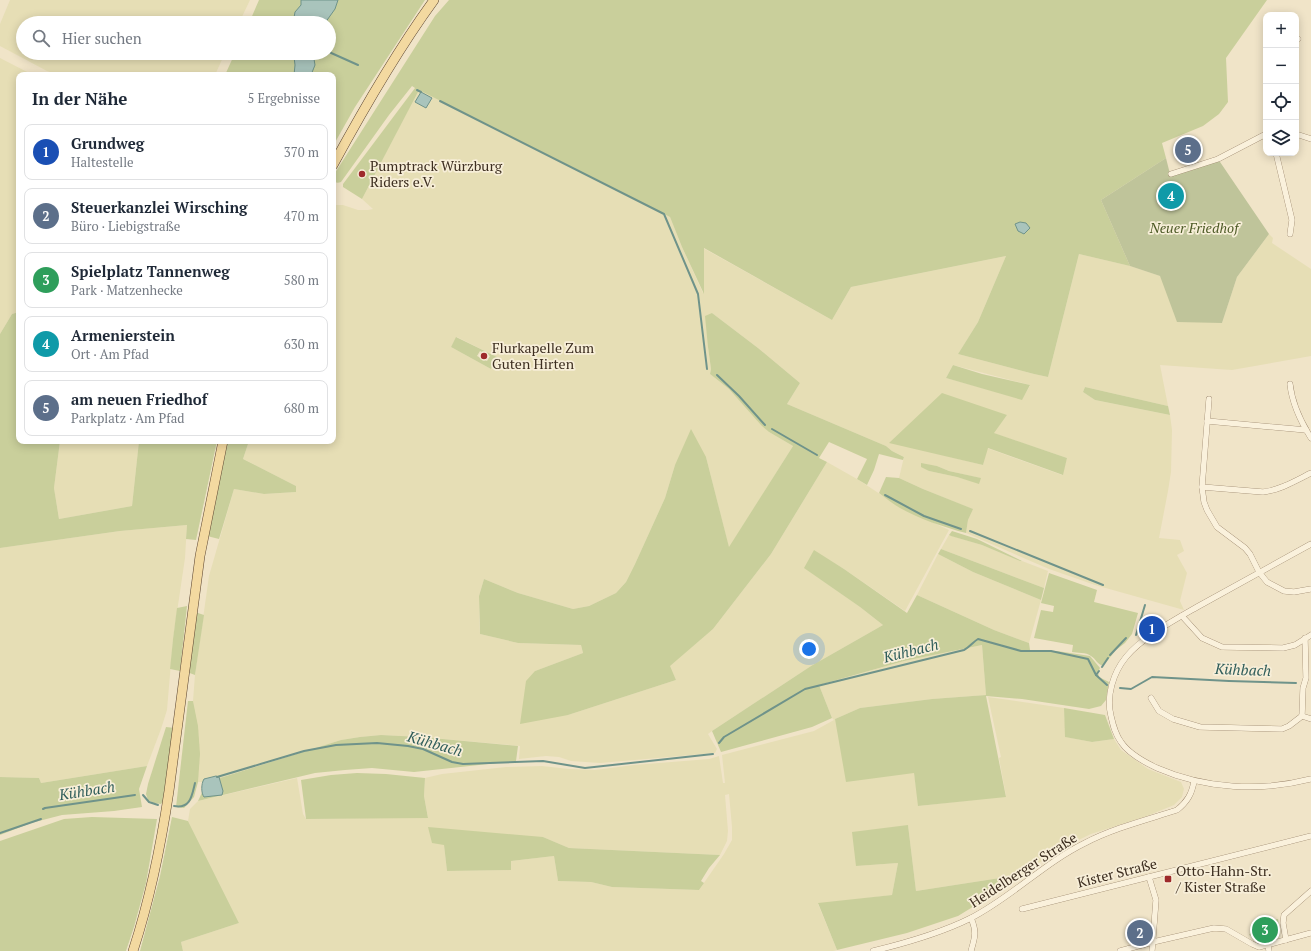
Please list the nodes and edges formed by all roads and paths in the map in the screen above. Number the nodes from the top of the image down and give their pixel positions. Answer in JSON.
{"nodes":[{"id":1,"x":434,"y":0,"type":"edge"},
{"id":2,"x":1299,"y":135,"type":"edge"},
{"id":3,"x":1263,"y":136,"type":"edge"},
{"id":4,"x":1311,"y":139,"type":"edge"},
{"id":5,"x":1277,"y":156,"type":"edge"},
{"id":6,"x":336,"y":159,"type":"edge"},
{"id":7,"x":1170,"y":174,"type":"dead end"},
{"id":8,"x":1290,"y":234,"type":"dead end"},
{"id":9,"x":1290,"y":384,"type":"dead end"},
{"id":10,"x":1209,"y":399,"type":"dead end"},
{"id":11,"x":1207,"y":421,"type":"junction"},
{"id":12,"x":1306,"y":430,"type":"junction"},
{"id":13,"x":1311,"y":438,"type":"edge"},
{"id":14,"x":222,"y":444,"type":"edge"},
{"id":15,"x":1311,"y":473,"type":"edge"},
{"id":16,"x":1202,"y":487,"type":"junction"},
{"id":17,"x":1311,"y":544,"type":"edge"},
{"id":18,"x":1259,"y":572,"type":"junction"},
{"id":19,"x":1311,"y":589,"type":"edge"},
{"id":20,"x":1182,"y":616,"type":"junction"},
{"id":21,"x":1311,"y":635,"type":"edge"},
{"id":22,"x":1305,"y":638,"type":"junction"},
{"id":23,"x":1151,"y":698,"type":"dead end"},
{"id":24,"x":1302,"y":716,"type":"junction"},
{"id":25,"x":1311,"y":719,"type":"edge"},
{"id":26,"x":1311,"y":779,"type":"edge"},
{"id":27,"x":1194,"y":781,"type":"junction"},
{"id":28,"x":1311,"y":836,"type":"edge"},
{"id":29,"x":1149,"y":878,"type":"junction"},
{"id":30,"x":1311,"y":891,"type":"edge"},
{"id":31,"x":1022,"y":909,"type":"dead end"},
{"id":32,"x":971,"y":918,"type":"junction"},
{"id":33,"x":1311,"y":933,"type":"edge"},
{"id":34,"x":1286,"y":940,"type":"junction"},
{"id":35,"x":1153,"y":942,"type":"junction"},
{"id":36,"x":1268,"y":948,"type":"edge"},
{"id":37,"x":133,"y":951,"type":"edge"},
{"id":38,"x":873,"y":951,"type":"edge"},
{"id":39,"x":971,"y":951,"type":"edge"},
{"id":40,"x":1120,"y":951,"type":"edge"},
{"id":41,"x":1152,"y":951,"type":"edge"}],
"edges":[{"from":1,"to":6,"type":"main road"},
{"from":2,"to":4,"type":"street"},
{"from":3,"to":7,"type":"street"},
{"from":5,"to":8,"type":"street"},
{"from":9,"to":12,"type":"street"},
{"from":10,"to":11,"type":"street"},
{"from":11,"to":12,"type":"street"},
{"from":11,"to":16,"type":"street"},
{"from":12,"to":13,"type":"street"},
{"from":14,"to":37,"type":"main road"},
{"from":15,"to":16,"type":"street"},
{"from":16,"to":18,"type":"street"},
{"from":17,"to":18,"type":"street"},
{"from":18,"to":19,"type":"street"},
{"from":18,"to":20,"type":"street"},
{"from":20,"to":22,"type":"street"},
{"from":20,"to":27,"type":"street"},
{"from":21,"to":22,"type":"street"},
{"from":22,"to":24,"type":"street"},
{"from":23,"to":24,"type":"street"},
{"from":24,"to":25,"type":"street"},
{"from":26,"to":27,"type":"street"},
{"from":27,"to":32,"type":"street","name":"Heidelberger Straße"},
{"from":28,"to":29,"type":"street","name":"Kister Straße"},
{"from":29,"to":31,"type":"street","name":"Kister Straße"},
{"from":29,"to":35,"type":"street"},
{"from":30,"to":34,"type":"street"},
{"from":32,"to":38,"type":"street","name":"Heidelberger Straße"},
{"from":32,"to":39,"type":"street"},
{"from":33,"to":34,"type":"street"},
{"from":34,"to":36,"type":"street"},
{"from":35,"to":36,"type":"street"},
{"from":35,"to":40,"type":"street"},
{"from":35,"to":41,"type":"street"}]}
